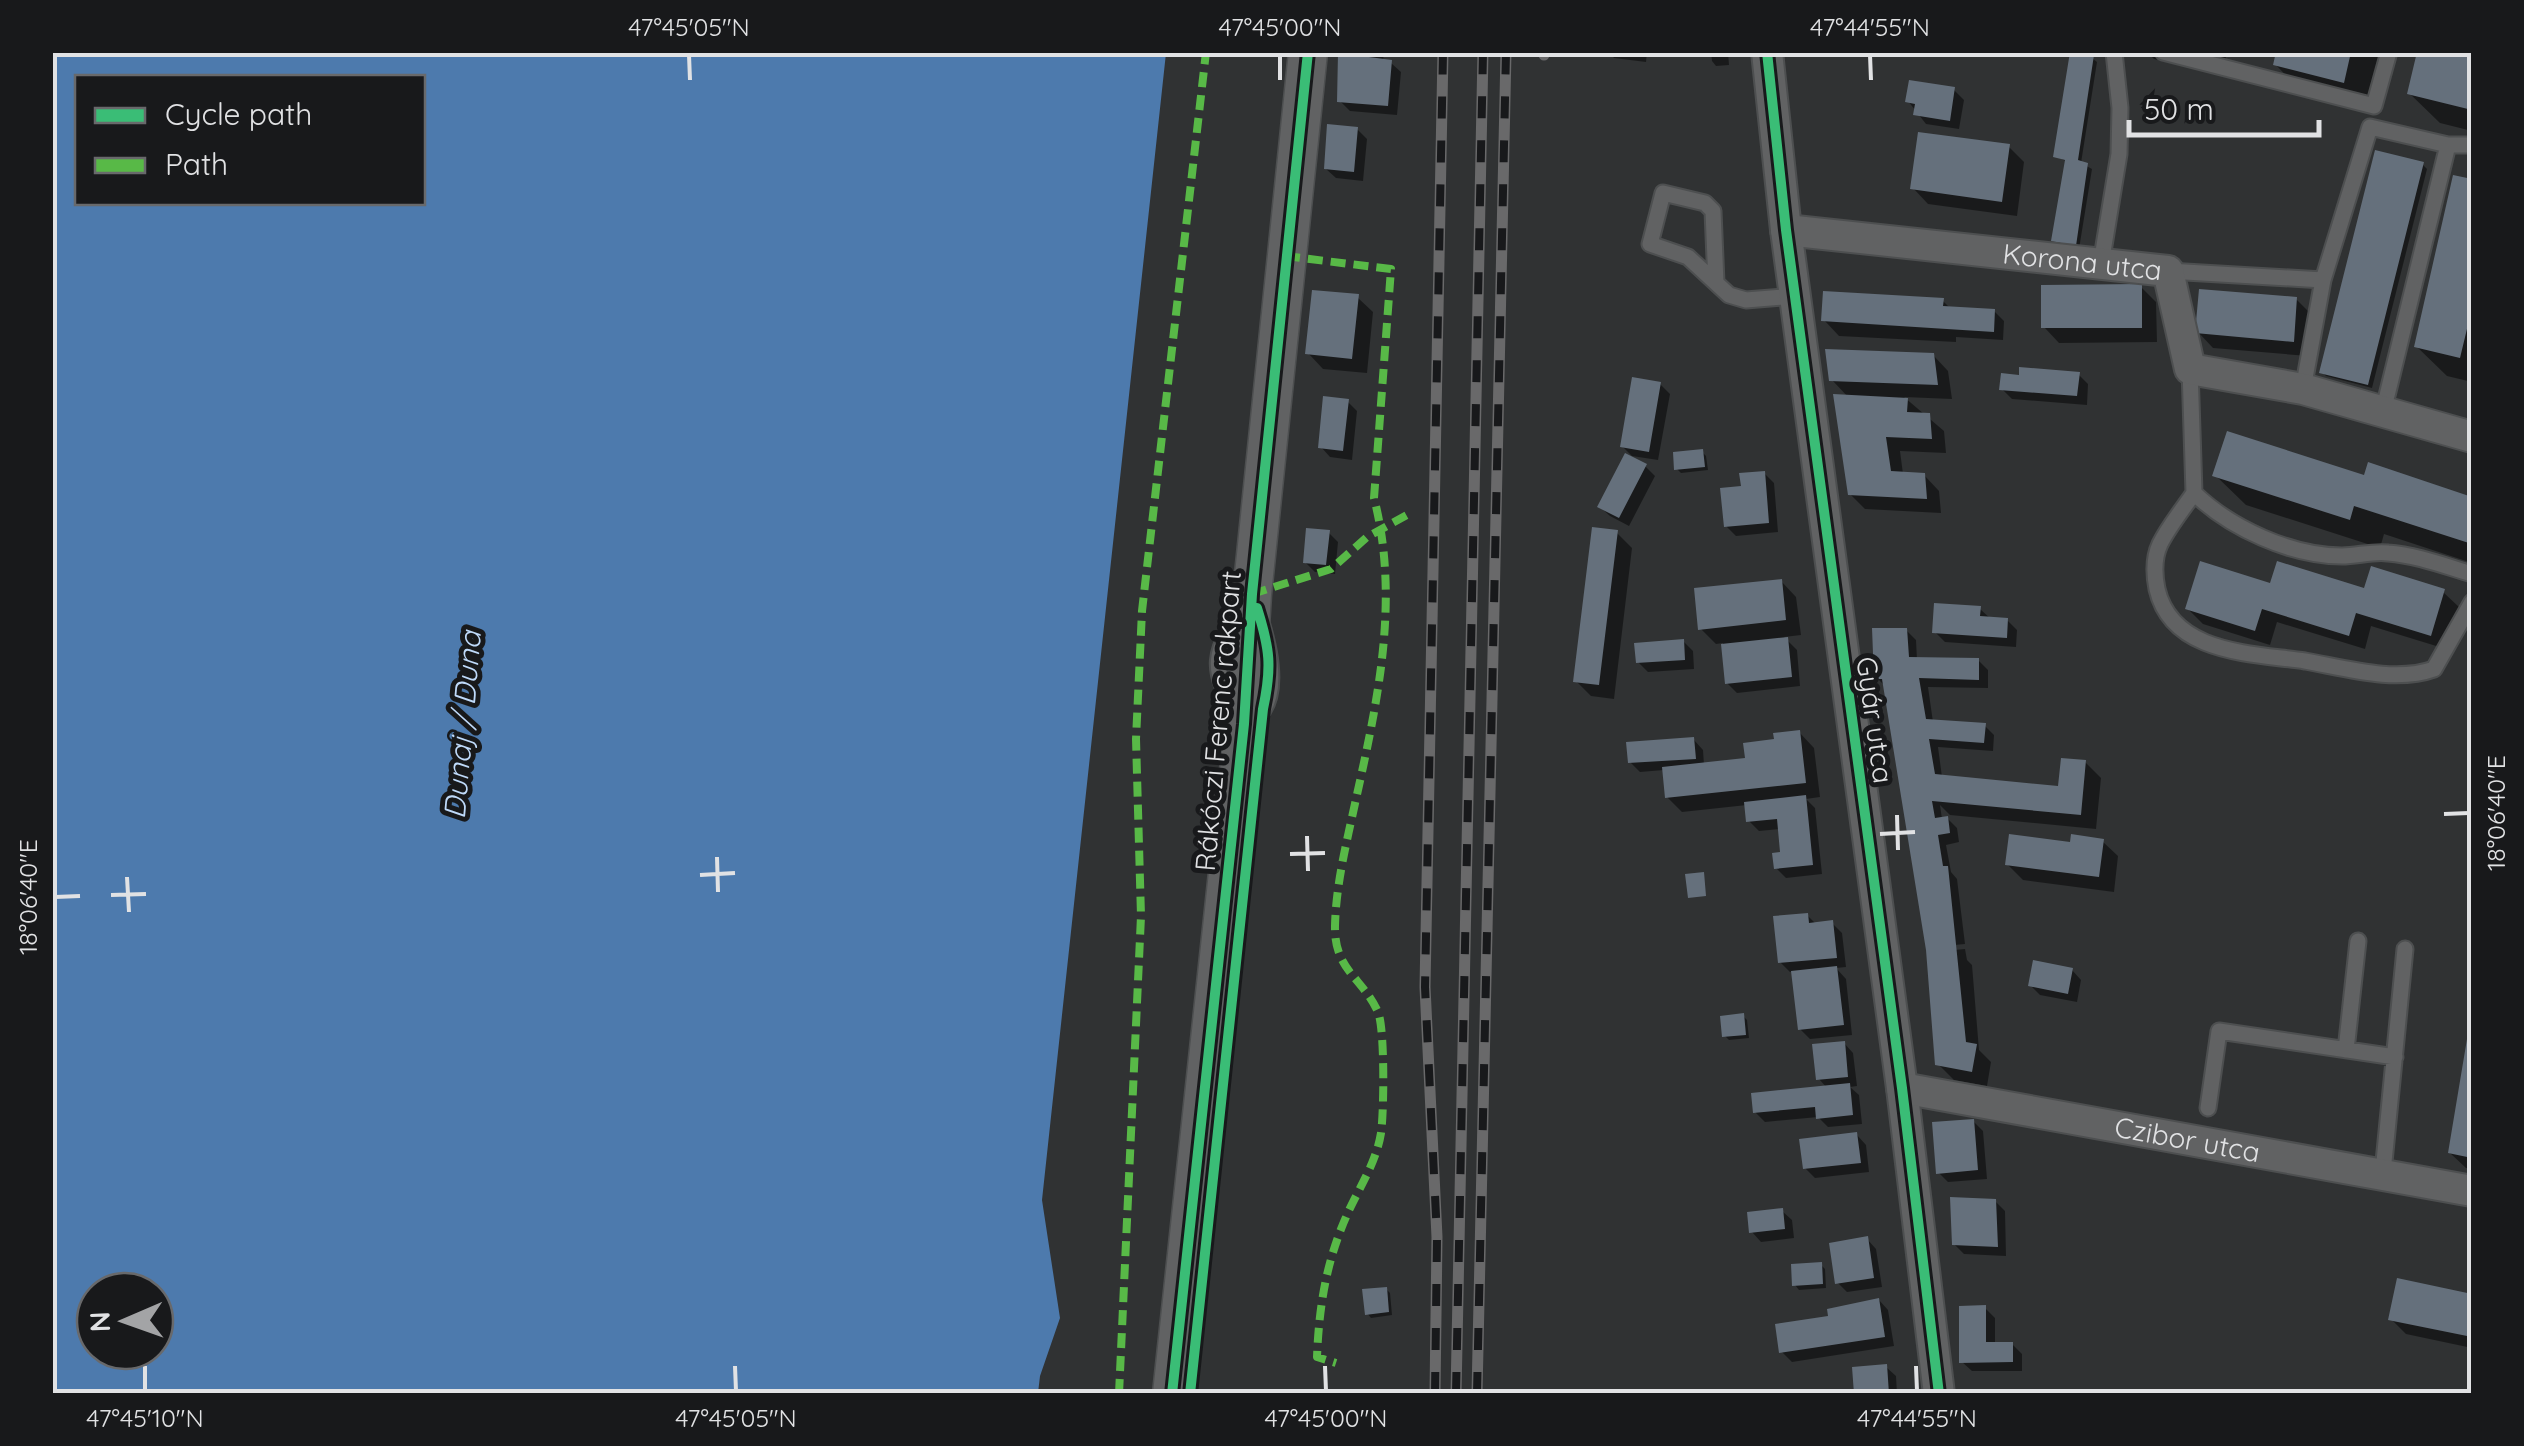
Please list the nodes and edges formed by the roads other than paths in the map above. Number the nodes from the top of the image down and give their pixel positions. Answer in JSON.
{"nodes":[{"id":1,"x":1308,"y":52,"type":"edge"},
{"id":2,"x":1767,"y":52,"type":"edge"},
{"id":3,"x":2114,"y":52,"type":"edge"},
{"id":4,"x":2163,"y":52,"type":"edge"},
{"id":5,"x":2389,"y":52,"type":"edge"},
{"id":6,"x":2374,"y":106,"type":"junction"},
{"id":7,"x":2370,"y":127,"type":"junction"},
{"id":8,"x":2448,"y":145,"type":"junction"},
{"id":9,"x":2472,"y":145,"type":"edge"},
{"id":10,"x":1786,"y":230,"type":"junction"},
{"id":11,"x":2100,"y":264,"type":"junction"},
{"id":12,"x":2168,"y":271,"type":"junction"},
{"id":13,"x":2323,"y":280,"type":"junction"},
{"id":14,"x":1716,"y":283,"type":"junction"},
{"id":15,"x":1795,"y":296,"type":"junction"},
{"id":16,"x":2190,"y":369,"type":"junction"},
{"id":17,"x":2304,"y":389,"type":"junction"},
{"id":18,"x":2383,"y":412,"type":"junction"},
{"id":19,"x":2472,"y":437,"type":"edge"},
{"id":20,"x":2194,"y":492,"type":"junction"},
{"id":21,"x":2472,"y":574,"type":"edge"},
{"id":22,"x":2472,"y":602,"type":"edge"},
{"id":23,"x":2358,"y":941,"type":"dead end"},
{"id":24,"x":2405,"y":949,"type":"dead end"},
{"id":25,"x":2346,"y":1050,"type":"junction"},
{"id":26,"x":2395,"y":1057,"type":"junction"},
{"id":27,"x":1902,"y":1088,"type":"junction"},
{"id":28,"x":2208,"y":1108,"type":"dead end"},
{"id":29,"x":2384,"y":1172,"type":"junction"},
{"id":30,"x":2472,"y":1191,"type":"edge"},
{"id":31,"x":1172,"y":1394,"type":"edge"},
{"id":32,"x":1939,"y":1394,"type":"edge"}],
"edges":[{"from":1,"to":31,"type":"street","name":"Rákóczi Ferenc rakpart"},
{"from":2,"to":10,"type":"street","name":"Gyár utca"},
{"from":3,"to":11,"type":"lane"},
{"from":4,"to":6,"type":"lane"},
{"from":5,"to":6,"type":"lane"},
{"from":6,"to":7,"type":"lane"},
{"from":7,"to":8,"type":"lane"},
{"from":7,"to":13,"type":"lane"},
{"from":8,"to":9,"type":"lane"},
{"from":8,"to":18,"type":"lane"},
{"from":10,"to":11,"type":"street","name":"Korona utca"},
{"from":10,"to":15,"type":"street","name":"Gyár utca"},
{"from":11,"to":12,"type":"street","name":"Korona utca"},
{"from":12,"to":13,"type":"lane"},
{"from":12,"to":16,"type":"street","name":"Korona utca"},
{"from":13,"to":17,"type":"lane"},
{"from":14,"to":14,"type":"lane"},
{"from":14,"to":15,"type":"lane"},
{"from":15,"to":27,"type":"street","name":"Gyár utca"},
{"from":16,"to":17,"type":"street"},
{"from":16,"to":20,"type":"lane"},
{"from":17,"to":18,"type":"street"},
{"from":18,"to":19,"type":"street"},
{"from":20,"to":21,"type":"lane"},
{"from":20,"to":22,"type":"lane"},
{"from":23,"to":25,"type":"lane"},
{"from":24,"to":26,"type":"lane"},
{"from":25,"to":26,"type":"lane"},
{"from":25,"to":28,"type":"lane"},
{"from":26,"to":29,"type":"lane"},
{"from":27,"to":29,"type":"street","name":"Czibor utca"},
{"from":27,"to":32,"type":"street","name":"Gyár utca"},
{"from":29,"to":30,"type":"street","name":"Czibor utca"}]}
